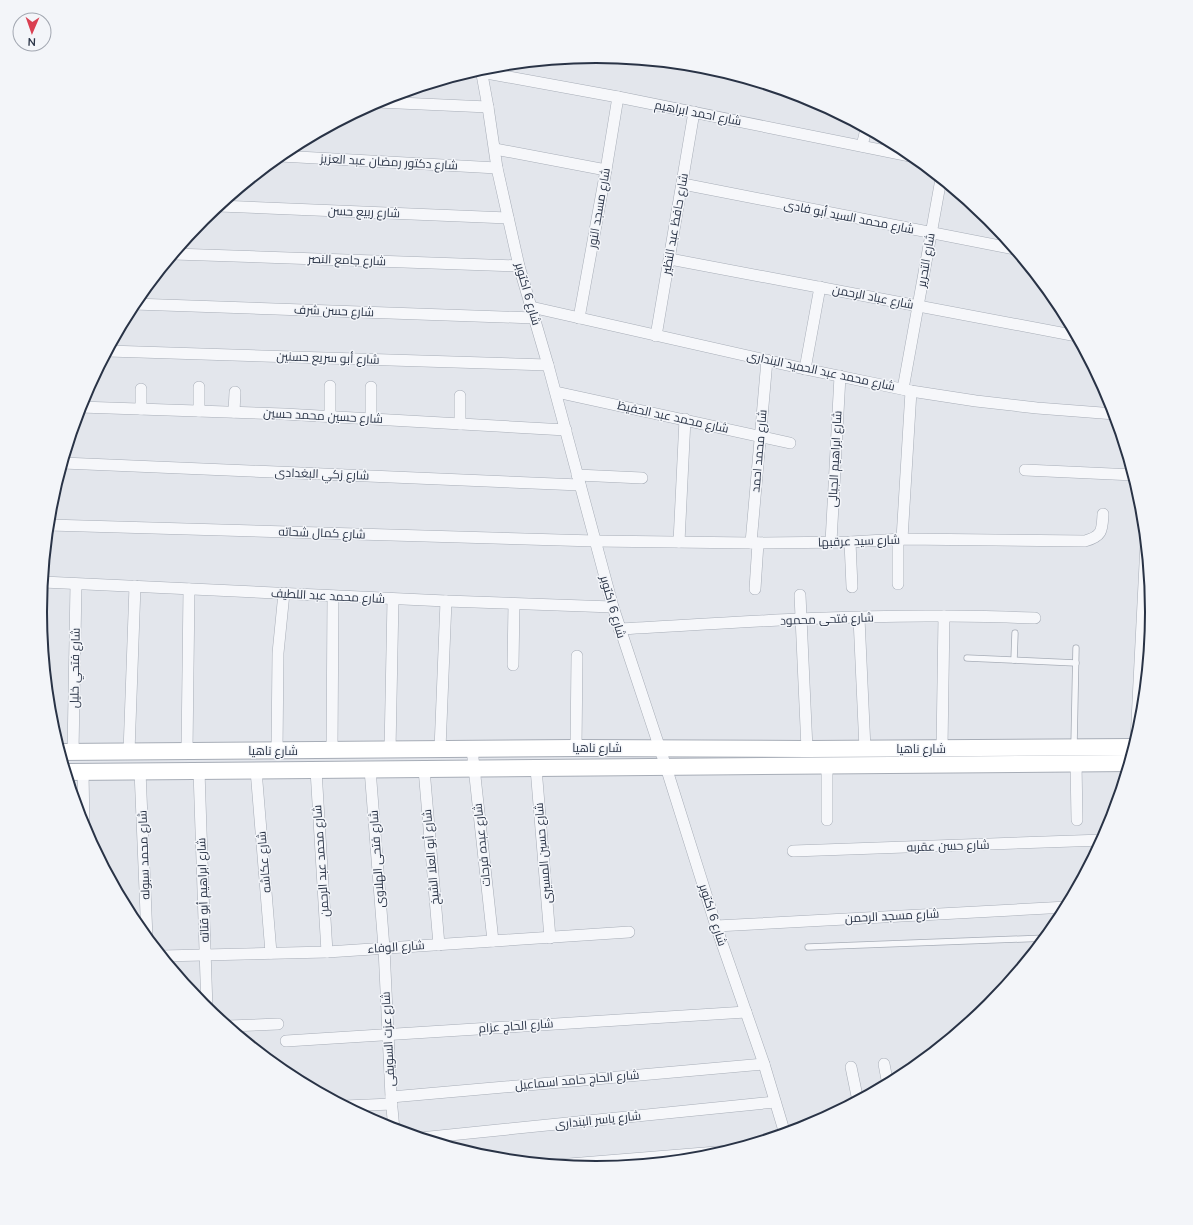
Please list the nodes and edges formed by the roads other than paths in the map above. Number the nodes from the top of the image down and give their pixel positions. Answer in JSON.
{"nodes":[{"id":1,"x":496,"y":73,"type":"edge"},
{"id":2,"x":482,"y":76,"type":"edge"},
{"id":3,"x":618,"y":97,"type":"junction"},
{"id":4,"x":392,"y":103,"type":"edge"},
{"id":5,"x":488,"y":107,"type":"junction"},
{"id":6,"x":694,"y":112,"type":"junction"},
{"id":7,"x":865,"y":134,"type":"edge"},
{"id":8,"x":862,"y":146,"type":"junction"},
{"id":9,"x":495,"y":149,"type":"junction"},
{"id":10,"x":898,"y":153,"type":"edge"},
{"id":11,"x":290,"y":157,"type":"edge"},
{"id":12,"x":498,"y":168,"type":"junction"},
{"id":13,"x":606,"y":170,"type":"junction"},
{"id":14,"x":683,"y":184,"type":"junction"},
{"id":15,"x":940,"y":184,"type":"edge"},
{"id":16,"x":226,"y":206,"type":"edge"},
{"id":17,"x":508,"y":218,"type":"junction"},
{"id":18,"x":931,"y":233,"type":"junction"},
{"id":19,"x":1008,"y":248,"type":"edge"},
{"id":20,"x":180,"y":254,"type":"edge"},
{"id":21,"x":670,"y":259,"type":"junction"},
{"id":22,"x":519,"y":266,"type":"junction"},
{"id":23,"x":820,"y":287,"type":"junction"},
{"id":24,"x":142,"y":304,"type":"edge"},
{"id":25,"x":918,"y":306,"type":"junction"},
{"id":26,"x":533,"y":313,"type":"junction"},
{"id":27,"x":579,"y":318,"type":"junction"},
{"id":28,"x":1070,"y":335,"type":"edge"},
{"id":29,"x":656,"y":336,"type":"junction"},
{"id":30,"x":114,"y":351,"type":"edge"},
{"id":31,"x":767,"y":360,"type":"junction"},
{"id":32,"x":548,"y":365,"type":"junction"},
{"id":33,"x":805,"y":369,"type":"junction"},
{"id":34,"x":840,"y":376,"type":"junction"},
{"id":35,"x":330,"y":386,"type":"dead end"},
{"id":36,"x":199,"y":387,"type":"dead end"},
{"id":37,"x":371,"y":387,"type":"dead end"},
{"id":38,"x":141,"y":390,"type":"dead end"},
{"id":39,"x":907,"y":390,"type":"junction"},
{"id":40,"x":235,"y":392,"type":"dead end"},
{"id":41,"x":556,"y":392,"type":"junction"},
{"id":42,"x":460,"y":396,"type":"dead end"},
{"id":43,"x":87,"y":407,"type":"edge"},
{"id":44,"x":141,"y":409,"type":"junction"},
{"id":45,"x":198,"y":411,"type":"junction"},
{"id":46,"x":234,"y":412,"type":"junction"},
{"id":47,"x":1108,"y":413,"type":"edge"},
{"id":48,"x":330,"y":416,"type":"junction"},
{"id":49,"x":371,"y":419,"type":"junction"},
{"id":50,"x":684,"y":419,"type":"junction"},
{"id":51,"x":460,"y":424,"type":"junction"},
{"id":52,"x":566,"y":430,"type":"junction"},
{"id":53,"x":761,"y":436,"type":"junction"},
{"id":54,"x":790,"y":443,"type":"dead end"},
{"id":55,"x":68,"y":463,"type":"edge"},
{"id":56,"x":1025,"y":470,"type":"dead end"},
{"id":57,"x":1128,"y":475,"type":"edge"},
{"id":58,"x":642,"y":478,"type":"dead end"},
{"id":59,"x":579,"y":480,"type":"junction"},
{"id":60,"x":1103,"y":514,"type":"dead end"},
{"id":61,"x":55,"y":525,"type":"edge"},
{"id":62,"x":900,"y":539,"type":"junction"},
{"id":63,"x":595,"y":541,"type":"junction"},
{"id":64,"x":679,"y":542,"type":"junction"},
{"id":65,"x":831,"y":542,"type":"junction"},
{"id":66,"x":850,"y":542,"type":"junction"},
{"id":67,"x":755,"y":543,"type":"junction"},
{"id":68,"x":1145,"y":573,"type":"edge"},
{"id":69,"x":48,"y":582,"type":"edge"},
{"id":70,"x":76,"y":584,"type":"junction"},
{"id":71,"x":898,"y":584,"type":"dead end"},
{"id":72,"x":135,"y":586,"type":"junction"},
{"id":73,"x":852,"y":587,"type":"dead end"},
{"id":74,"x":189,"y":589,"type":"junction"},
{"id":75,"x":756,"y":589,"type":"dead end"},
{"id":76,"x":284,"y":594,"type":"junction"},
{"id":77,"x":333,"y":596,"type":"junction"},
{"id":78,"x":800,"y":596,"type":"dead end"},
{"id":79,"x":393,"y":599,"type":"junction"},
{"id":80,"x":446,"y":601,"type":"junction"},
{"id":81,"x":514,"y":604,"type":"junction"},
{"id":82,"x":613,"y":607,"type":"junction"},
{"id":83,"x":944,"y":616,"type":"junction"},
{"id":84,"x":859,"y":618,"type":"junction"},
{"id":85,"x":1036,"y":618,"type":"dead end"},
{"id":86,"x":801,"y":619,"type":"junction"},
{"id":87,"x":619,"y":629,"type":"junction"},
{"id":88,"x":1015,"y":633,"type":"dead end"},
{"id":89,"x":1076,"y":648,"type":"dead end"},
{"id":90,"x":577,"y":656,"type":"dead end"},
{"id":91,"x":967,"y":658,"type":"dead end"},
{"id":92,"x":1014,"y":660,"type":"junction"},
{"id":93,"x":1076,"y":663,"type":"junction"},
{"id":94,"x":514,"y":665,"type":"dead end"},
{"id":95,"x":1138,"y":702,"type":"edge"},
{"id":96,"x":576,"y":748,"type":"junction"},
{"id":97,"x":660,"y":748,"type":"junction"},
{"id":98,"x":942,"y":748,"type":"junction"},
{"id":99,"x":1129,"y":748,"type":"edge"},
{"id":100,"x":440,"y":749,"type":"junction"},
{"id":101,"x":472,"y":749,"type":"junction"},
{"id":102,"x":807,"y":749,"type":"junction"},
{"id":103,"x":865,"y":749,"type":"junction"},
{"id":104,"x":900,"y":749,"type":"junction"},
{"id":105,"x":332,"y":750,"type":"junction"},
{"id":106,"x":390,"y":750,"type":"junction"},
{"id":107,"x":277,"y":751,"type":"junction"},
{"id":108,"x":67,"y":752,"type":"edge"},
{"id":109,"x":129,"y":752,"type":"junction"},
{"id":110,"x":187,"y":752,"type":"junction"},
{"id":111,"x":1075,"y":756,"type":"junction"},
{"id":112,"x":1125,"y":762,"type":"edge"},
{"id":113,"x":899,"y":765,"type":"junction"},
{"id":114,"x":827,"y":766,"type":"junction"},
{"id":115,"x":666,"y":767,"type":"junction"},
{"id":116,"x":536,"y":768,"type":"junction"},
{"id":117,"x":424,"y":769,"type":"junction"},
{"id":118,"x":474,"y":769,"type":"junction"},
{"id":119,"x":256,"y":770,"type":"junction"},
{"id":120,"x":316,"y":770,"type":"junction"},
{"id":121,"x":370,"y":770,"type":"junction"},
{"id":122,"x":140,"y":771,"type":"junction"},
{"id":123,"x":199,"y":771,"type":"junction"},
{"id":124,"x":71,"y":772,"type":"edge"},
{"id":125,"x":83,"y":772,"type":"junction"},
{"id":126,"x":84,"y":809,"type":"edge"},
{"id":127,"x":827,"y":820,"type":"dead end"},
{"id":128,"x":1077,"y":820,"type":"dead end"},
{"id":129,"x":1096,"y":840,"type":"edge"},
{"id":130,"x":793,"y":851,"type":"dead end"},
{"id":131,"x":1059,"y":907,"type":"edge"},
{"id":132,"x":716,"y":926,"type":"junction"},
{"id":133,"x":147,"y":927,"type":"edge"},
{"id":134,"x":629,"y":932,"type":"dead end"},
{"id":135,"x":550,"y":938,"type":"junction"},
{"id":136,"x":1038,"y":938,"type":"edge"},
{"id":137,"x":493,"y":941,"type":"junction"},
{"id":138,"x":439,"y":945,"type":"junction"},
{"id":139,"x":808,"y":947,"type":"dead end"},
{"id":140,"x":384,"y":948,"type":"junction"},
{"id":141,"x":327,"y":952,"type":"junction"},
{"id":142,"x":271,"y":953,"type":"junction"},
{"id":143,"x":205,"y":954,"type":"junction"},
{"id":144,"x":168,"y":956,"type":"edge"},
{"id":145,"x":207,"y":1000,"type":"edge"},
{"id":146,"x":746,"y":1012,"type":"junction"},
{"id":147,"x":278,"y":1024,"type":"dead end"},
{"id":148,"x":234,"y":1026,"type":"edge"},
{"id":149,"x":388,"y":1034,"type":"junction"},
{"id":150,"x":286,"y":1041,"type":"dead end"},
{"id":151,"x":764,"y":1064,"type":"junction"},
{"id":152,"x":884,"y":1064,"type":"dead end"},
{"id":153,"x":851,"y":1067,"type":"dead end"},
{"id":154,"x":887,"y":1078,"type":"edge"},
{"id":155,"x":857,"y":1096,"type":"edge"},
{"id":156,"x":391,"y":1100,"type":"junction"},
{"id":157,"x":775,"y":1102,"type":"junction"},
{"id":158,"x":353,"y":1105,"type":"edge"},
{"id":159,"x":393,"y":1123,"type":"edge"},
{"id":160,"x":783,"y":1129,"type":"edge"},
{"id":161,"x":433,"y":1137,"type":"edge"},
{"id":162,"x":680,"y":1155,"type":"edge"},
{"id":163,"x":594,"y":1162,"type":"edge"}],
"edges":[{"from":1,"to":3,"type":"street","name":"شارع احمد ابراهيم"},
{"from":2,"to":5,"type":"street","name":"شارع 6 اكتوبر"},
{"from":3,"to":6,"type":"street","name":"شارع احمد ابراهيم"},
{"from":3,"to":13,"type":"street","name":"شارع مسجد النور"},
{"from":4,"to":5,"type":"street"},
{"from":5,"to":9,"type":"street","name":"شارع 6 اكتوبر"},
{"from":6,"to":8,"type":"street","name":"شارع احمد ابراهيم"},
{"from":6,"to":14,"type":"street","name":"شارع حافظ عبد النظير"},
{"from":7,"to":8,"type":"street"},
{"from":8,"to":10,"type":"street","name":"شارع احمد ابراهيم"},
{"from":9,"to":12,"type":"street","name":"شارع 6 اكتوبر"},
{"from":9,"to":13,"type":"street"},
{"from":11,"to":12,"type":"street","name":"شارع دكتور رمضان عبد العزيز"},
{"from":12,"to":17,"type":"street","name":"شارع 6 اكتوبر"},
{"from":13,"to":27,"type":"street","name":"شارع مسجد النور"},
{"from":14,"to":18,"type":"street","name":"شارع محمد السيد أبو فادى"},
{"from":14,"to":21,"type":"street","name":"شارع حافظ عبد النظير"},
{"from":15,"to":18,"type":"street","name":"شارع التحرير"},
{"from":16,"to":17,"type":"street","name":"شارع ربيع حسن"},
{"from":17,"to":22,"type":"street","name":"شارع 6 اكتوبر"},
{"from":18,"to":19,"type":"street","name":"شارع محمد السيد أبو فادى"},
{"from":18,"to":25,"type":"street","name":"شارع التحرير"},
{"from":20,"to":22,"type":"street","name":"شارع جامع النصر"},
{"from":21,"to":23,"type":"street","name":"شارع عباد الرحمن"},
{"from":21,"to":29,"type":"street","name":"شارع حافظ عبد النظير"},
{"from":22,"to":26,"type":"street","name":"شارع 6 اكتوبر"},
{"from":23,"to":25,"type":"street","name":"شارع عباد الرحمن"},
{"from":23,"to":33,"type":"street"},
{"from":24,"to":26,"type":"street","name":"شارع حسن شرف"},
{"from":25,"to":28,"type":"street","name":"شارع عباد الرحمن"},
{"from":25,"to":39,"type":"street","name":"شارع التحرير"},
{"from":26,"to":27,"type":"street","name":"شارع محمد عبد الحميد البندارى"},
{"from":26,"to":32,"type":"street","name":"شارع 6 اكتوبر"},
{"from":27,"to":29,"type":"street","name":"شارع محمد عبد الحميد البندارى"},
{"from":29,"to":31,"type":"street","name":"شارع محمد عبد الحميد البندارى"},
{"from":30,"to":32,"type":"street","name":"شارع أبو سريع حسنين"},
{"from":31,"to":33,"type":"street","name":"شارع محمد عبد الحميد البندارى"},
{"from":31,"to":53,"type":"street","name":"شارع محمد احمد"},
{"from":32,"to":41,"type":"street","name":"شارع 6 اكتوبر"},
{"from":33,"to":34,"type":"street","name":"شارع محمد عبد الحميد البندارى"},
{"from":34,"to":39,"type":"street","name":"شارع محمد عبد الحميد البندارى"},
{"from":34,"to":65,"type":"street","name":"شارع ابراهيم الجبالى"},
{"from":35,"to":48,"type":"street"},
{"from":36,"to":45,"type":"street"},
{"from":37,"to":49,"type":"street"},
{"from":38,"to":44,"type":"street"},
{"from":39,"to":47,"type":"street","name":"شارع محمد عبد الحميد البندارى"},
{"from":39,"to":62,"type":"street","name":"شارع التحرير"},
{"from":40,"to":46,"type":"street"},
{"from":41,"to":50,"type":"street","name":"شارع محمد عبد الحفيظ"},
{"from":41,"to":52,"type":"street","name":"شارع 6 اكتوبر"},
{"from":42,"to":51,"type":"street"},
{"from":43,"to":44,"type":"street","name":"شارع حسين محمد حسين"},
{"from":44,"to":45,"type":"street","name":"شارع حسين محمد حسين"},
{"from":45,"to":46,"type":"street","name":"شارع حسين محمد حسين"},
{"from":46,"to":48,"type":"street","name":"شارع حسين محمد حسين"},
{"from":48,"to":49,"type":"street","name":"شارع حسين محمد حسين"},
{"from":49,"to":51,"type":"street","name":"شارع حسين محمد حسين"},
{"from":50,"to":53,"type":"street","name":"شارع محمد عبد الحفيظ"},
{"from":50,"to":64,"type":"street"},
{"from":51,"to":52,"type":"street","name":"شارع حسين محمد حسين"},
{"from":52,"to":59,"type":"street","name":"شارع 6 اكتوبر"},
{"from":53,"to":54,"type":"street","name":"شارع محمد عبد الحفيظ"},
{"from":53,"to":67,"type":"street","name":"شارع محمد احمد"},
{"from":55,"to":59,"type":"street","name":"شارع زكي البغدادى"},
{"from":56,"to":57,"type":"street"},
{"from":58,"to":59,"type":"street","name":"شارع زكي البغدادى"},
{"from":59,"to":63,"type":"street","name":"شارع 6 اكتوبر"},
{"from":60,"to":62,"type":"street","name":"شارع سيد عرقبها"},
{"from":61,"to":63,"type":"street","name":"شارع كمال شحاته"},
{"from":62,"to":66,"type":"street","name":"شارع سيد عرقبها"},
{"from":62,"to":71,"type":"street","name":"شارع التحرير"},
{"from":63,"to":64,"type":"street","name":"شارع سيد عرقبها"},
{"from":63,"to":82,"type":"street","name":"شارع 6 اكتوبر"},
{"from":64,"to":67,"type":"street","name":"شارع سيد عرقبها"},
{"from":65,"to":66,"type":"street","name":"شارع سيد عرقبها"},
{"from":65,"to":67,"type":"street","name":"شارع سيد عرقبها"},
{"from":66,"to":73,"type":"street"},
{"from":67,"to":75,"type":"street","name":"شارع محمد احمد"},
{"from":68,"to":95,"type":"street"},
{"from":69,"to":70,"type":"street","name":"شارع محمد عبد اللطيف"},
{"from":70,"to":72,"type":"street","name":"شارع محمد عبد اللطيف"},
{"from":70,"to":108,"type":"street","name":"شارع فتحي خليل"},
{"from":72,"to":74,"type":"street","name":"شارع محمد عبد اللطيف"},
{"from":72,"to":109,"type":"street"},
{"from":74,"to":76,"type":"street","name":"شارع محمد عبد اللطيف"},
{"from":74,"to":110,"type":"street"},
{"from":76,"to":77,"type":"street","name":"شارع محمد عبد اللطيف"},
{"from":76,"to":107,"type":"street"},
{"from":77,"to":79,"type":"street","name":"شارع محمد عبد اللطيف"},
{"from":77,"to":105,"type":"street"},
{"from":78,"to":86,"type":"street"},
{"from":79,"to":80,"type":"street","name":"شارع محمد عبد اللطيف"},
{"from":79,"to":106,"type":"street"},
{"from":80,"to":81,"type":"street","name":"شارع محمد عبد اللطيف"},
{"from":80,"to":100,"type":"street"},
{"from":81,"to":82,"type":"street","name":"شارع محمد عبد اللطيف"},
{"from":81,"to":94,"type":"street"},
{"from":82,"to":87,"type":"street","name":"شارع 6 اكتوبر"},
{"from":83,"to":84,"type":"street","name":"شارع فتحى محمود"},
{"from":83,"to":85,"type":"street","name":"شارع فتحى محمود"},
{"from":83,"to":98,"type":"street"},
{"from":84,"to":86,"type":"street","name":"شارع فتحى محمود"},
{"from":84,"to":103,"type":"street"},
{"from":86,"to":87,"type":"street","name":"شارع فتحى محمود"},
{"from":86,"to":102,"type":"street"},
{"from":87,"to":97,"type":"street","name":"شارع 6 اكتوبر"},
{"from":88,"to":92,"type":"lane"},
{"from":89,"to":93,"type":"lane"},
{"from":90,"to":96,"type":"street"},
{"from":91,"to":92,"type":"lane"},
{"from":92,"to":93,"type":"lane"},
{"from":93,"to":111,"type":"lane"},
{"from":96,"to":97,"type":"main road","name":"شارع ناهيا"},
{"from":96,"to":101,"type":"main road","name":"شارع ناهيا"},
{"from":97,"to":102,"type":"main road","name":"شارع ناهيا"},
{"from":97,"to":115,"type":"street","name":"شارع 6 اكتوبر"},
{"from":98,"to":104,"type":"main road","name":"شارع ناهيا"},
{"from":98,"to":111,"type":"main road","name":"شارع ناهيا"},
{"from":99,"to":111,"type":"main road","name":"شارع ناهيا"},
{"from":100,"to":101,"type":"main road","name":"شارع ناهيا"},
{"from":100,"to":106,"type":"main road","name":"شارع ناهيا"},
{"from":101,"to":118,"type":"street","name":"شارع عبده فرحات"},
{"from":102,"to":103,"type":"main road","name":"شارع ناهيا"},
{"from":103,"to":104,"type":"main road","name":"شارع ناهيا"},
{"from":104,"to":113,"type":"main road"},
{"from":105,"to":106,"type":"main road","name":"شارع ناهيا"},
{"from":105,"to":107,"type":"main road","name":"شارع ناهيا"},
{"from":107,"to":110,"type":"main road","name":"شارع ناهيا"},
{"from":108,"to":109,"type":"main road","name":"شارع ناهيا"},
{"from":109,"to":110,"type":"main road","name":"شارع ناهيا"},
{"from":111,"to":112,"type":"main road","name":"شارع ناهيا"},
{"from":111,"to":113,"type":"main road","name":"شارع ناهيا"},
{"from":111,"to":128,"type":"street"},
{"from":113,"to":114,"type":"main road","name":"شارع ناهيا"},
{"from":114,"to":115,"type":"main road","name":"شارع ناهيا"},
{"from":114,"to":127,"type":"street"},
{"from":115,"to":116,"type":"main road","name":"شارع ناهيا"},
{"from":115,"to":132,"type":"street","name":"شارع 6 اكتوبر"},
{"from":116,"to":118,"type":"main road","name":"شارع ناهيا"},
{"from":116,"to":135,"type":"street","name":"شارع حسين المسيرى"},
{"from":117,"to":118,"type":"main road","name":"شارع ناهيا"},
{"from":117,"to":121,"type":"main road","name":"شارع ناهيا"},
{"from":117,"to":138,"type":"street","name":"شارع أبو العلا الشيخ"},
{"from":118,"to":137,"type":"street","name":"شارع عبده فرحات"},
{"from":119,"to":120,"type":"main road","name":"شارع ناهيا"},
{"from":119,"to":123,"type":"main road","name":"شارع ناهيا"},
{"from":119,"to":142,"type":"street","name":"شارع عكاشه"},
{"from":120,"to":121,"type":"main road","name":"شارع ناهيا"},
{"from":120,"to":141,"type":"street","name":"شارع محمد عبد الرحمن"},
{"from":121,"to":140,"type":"street","name":"شارع فتحى الهلاوى"},
{"from":122,"to":123,"type":"main road","name":"شارع ناهيا"},
{"from":122,"to":125,"type":"main road","name":"شارع ناهيا"},
{"from":122,"to":133,"type":"street","name":"شارع محمد سبوله"},
{"from":123,"to":143,"type":"street","name":"شارع ابراهيم أبو قتاته"},
{"from":124,"to":125,"type":"main road","name":"شارع ناهيا"},
{"from":125,"to":126,"type":"street"},
{"from":129,"to":130,"type":"street","name":"شارع حسن عقربه"},
{"from":131,"to":132,"type":"street","name":"شارع مسجد الرحمن"},
{"from":132,"to":146,"type":"street","name":"شارع 6 اكتوبر"},
{"from":134,"to":135,"type":"street","name":"شارع الوفاء"},
{"from":135,"to":137,"type":"street","name":"شارع الوفاء"},
{"from":136,"to":139,"type":"lane"},
{"from":137,"to":138,"type":"street","name":"شارع الوفاء"},
{"from":138,"to":140,"type":"street","name":"شارع الوفاء"},
{"from":140,"to":141,"type":"street","name":"شارع الوفاء"},
{"from":140,"to":149,"type":"street","name":"شارع عزت السويفى"},
{"from":141,"to":142,"type":"street","name":"شارع الوفاء"},
{"from":142,"to":143,"type":"street","name":"شارع الوفاء"},
{"from":143,"to":144,"type":"street","name":"شارع الوفاء"},
{"from":143,"to":145,"type":"street","name":"شارع ابراهيم أبو قتاته"},
{"from":146,"to":149,"type":"street","name":"شارع الحاج عزام"},
{"from":146,"to":151,"type":"street","name":"شارع 6 اكتوبر"},
{"from":147,"to":148,"type":"street"},
{"from":149,"to":150,"type":"street","name":"شارع الحاج عزام"},
{"from":149,"to":156,"type":"street","name":"شارع عزت السويفى"},
{"from":151,"to":156,"type":"street","name":"شارع الحاج حامد اسماعيل"},
{"from":151,"to":157,"type":"street","name":"شارع 6 اكتوبر"},
{"from":152,"to":154,"type":"street"},
{"from":153,"to":155,"type":"street"},
{"from":156,"to":158,"type":"street","name":"شارع الحاج حامد اسماعيل"},
{"from":156,"to":159,"type":"street","name":"شارع عزت السويفى"},
{"from":157,"to":160,"type":"street","name":"شارع 6 اكتوبر"},
{"from":157,"to":161,"type":"street","name":"شارع ياسر البندارى"},
{"from":162,"to":163,"type":"street"}]}
